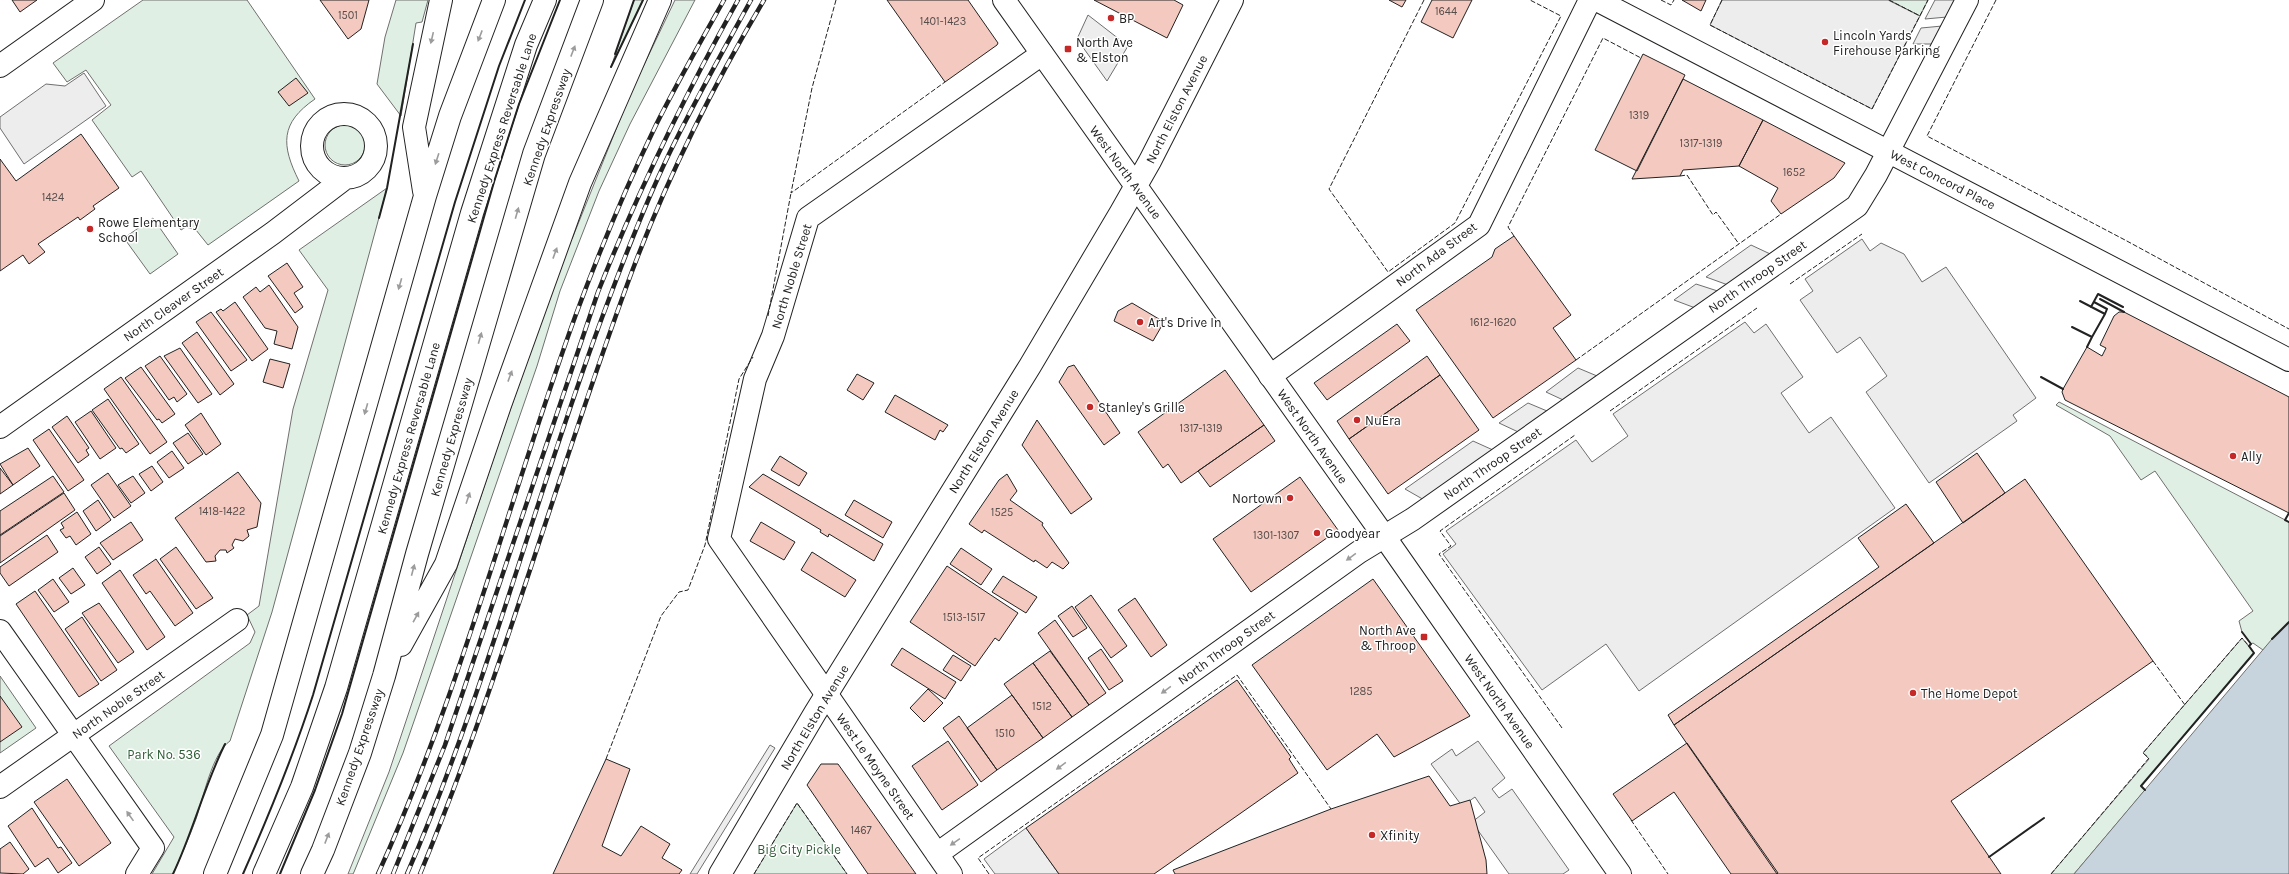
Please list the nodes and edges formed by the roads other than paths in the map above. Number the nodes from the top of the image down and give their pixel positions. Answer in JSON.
{"nodes":[{"id":1,"x":93,"y":0,"type":"edge"},
{"id":2,"x":441,"y":0,"type":"edge"},
{"id":3,"x":494,"y":0,"type":"edge"},
{"id":4,"x":544,"y":0,"type":"edge"},
{"id":5,"x":592,"y":0,"type":"edge"},
{"id":6,"x":660,"y":0,"type":"edge"},
{"id":7,"x":1004,"y":0,"type":"edge"},
{"id":8,"x":1232,"y":0,"type":"edge"},
{"id":9,"x":1590,"y":0,"type":"edge"},
{"id":10,"x":1597,"y":0,"type":"edge"},
{"id":11,"x":1967,"y":0,"type":"edge"},
{"id":12,"x":1042,"y":54,"type":"junction"},
{"id":13,"x":0,"y":66,"type":"edge"},
{"id":14,"x":1888,"y":150,"type":"junction"},
{"id":15,"x":344,"y":179,"type":"dead end"},
{"id":16,"x":1136,"y":186,"type":"junction"},
{"id":17,"x":425,"y":196,"type":"junction"},
{"id":18,"x":2289,"y":360,"type":"edge"},
{"id":19,"x":1270,"y":376,"type":"junction"},
{"id":20,"x":0,"y":427,"type":"edge"},
{"id":21,"x":1384,"y":536,"type":"junction"},
{"id":22,"x":719,"y":539,"type":"joint"},
{"id":23,"x":237,"y":620,"type":"dead end"},
{"id":24,"x":0,"y":631,"type":"edge"},
{"id":25,"x":384,"y":676,"type":"junction"},
{"id":26,"x":826,"y":694,"type":"junction"},
{"id":27,"x":74,"y":736,"type":"junction"},
{"id":28,"x":0,"y":787,"type":"edge"},
{"id":29,"x":937,"y":854,"type":"junction"},
{"id":30,"x":137,"y":874,"type":"edge"},
{"id":31,"x":215,"y":874,"type":"edge"},
{"id":32,"x":264,"y":874,"type":"edge"},
{"id":33,"x":312,"y":874,"type":"edge"},
{"id":34,"x":720,"y":874,"type":"edge"},
{"id":35,"x":951,"y":874,"type":"edge"},
{"id":36,"x":1620,"y":874,"type":"edge"}],
"edges":[{"from":1,"to":13,"type":"main road"},
{"from":2,"to":17,"type":"main road","one_way":true},
{"from":3,"to":17,"type":"main road","one_way":true},
{"from":4,"to":32,"type":"main road","name":"Kennedy Express Reversable Lane"},
{"from":25,"to":5,"type":"main road","name":"Kennedy Expressway","one_way":true},
{"from":25,"to":6,"type":"main road","one_way":true},
{"from":7,"to":12,"type":"main road","name":"West North Avenue"},
{"from":8,"to":16,"type":"main road","name":"North Elston Avenue"},
{"from":9,"to":19,"type":"main road","name":"North Ada Street"},
{"from":10,"to":14,"type":"main road","name":"West Concord Place"},
{"from":11,"to":14,"type":"main road","name":"North Throop Street"},
{"from":12,"to":16,"type":"main road","name":"West North Avenue"},
{"from":12,"to":22,"type":"main road","name":"North Noble Street"},
{"from":14,"to":18,"type":"main road","name":"West Concord Place"},
{"from":14,"to":21,"type":"main road","name":"North Throop Street"},
{"from":15,"to":20,"type":"main road","name":"North Cleaver Street"},
{"from":16,"to":19,"type":"main road","name":"West North Avenue"},
{"from":16,"to":26,"type":"main road","name":"North Elston Avenue"},
{"from":17,"to":31,"type":"main road","one_way":true},
{"from":19,"to":21,"type":"main road","name":"West North Avenue"},
{"from":21,"to":29,"type":"main road","name":"North Throop Street","one_way":true},
{"from":21,"to":36,"type":"main road","name":"West North Avenue"},
{"from":22,"to":26,"type":"main road","name":"West Le Moyne Street"},
{"from":23,"to":27,"type":"main road","name":"North Noble Street"},
{"from":24,"to":27,"type":"main road"},
{"from":33,"to":25,"type":"main road","name":"Kennedy Expressway","one_way":true},
{"from":26,"to":29,"type":"main road","name":"West Le Moyne Street"},
{"from":26,"to":34,"type":"main road","name":"North Elston Avenue"},
{"from":27,"to":28,"type":"main road","name":"North Noble Street"},
{"from":30,"to":27,"type":"main road","one_way":true},
{"from":29,"to":35,"type":"main road","name":"West Le Moyne Street"}]}
